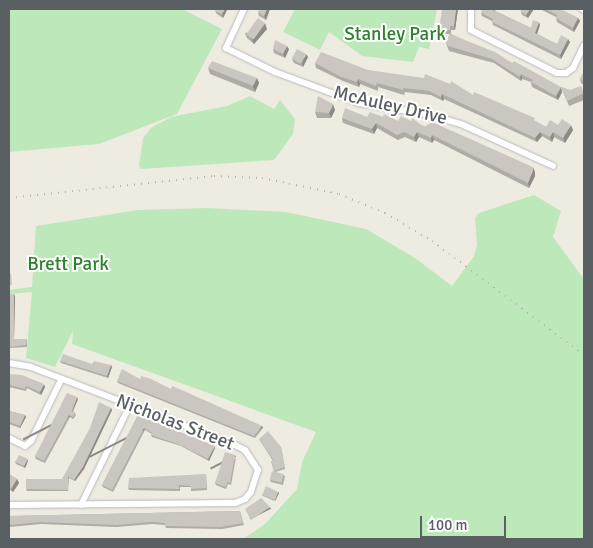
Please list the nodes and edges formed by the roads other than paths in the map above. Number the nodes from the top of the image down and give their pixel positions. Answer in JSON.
{"nodes":[{"id":1,"x":244,"y":9,"type":"edge"},
{"id":2,"x":471,"y":9,"type":"edge"},
{"id":3,"x":584,"y":45,"type":"edge"},
{"id":4,"x":553,"y":166,"type":"dead end"},
{"id":5,"x":9,"y":363,"type":"edge"},
{"id":6,"x":61,"y":380,"type":"junction"},
{"id":7,"x":130,"y":405,"type":"junction"},
{"id":8,"x":9,"y":438,"type":"edge"},
{"id":9,"x":9,"y":505,"type":"edge"},
{"id":10,"x":81,"y":506,"type":"junction"}],
"edges":[{"from":1,"to":4,"type":"street","name":"McAuley Drive"},
{"from":2,"to":3,"type":"street"},
{"from":5,"to":6,"type":"street","name":"Nicholas Street"},
{"from":6,"to":7,"type":"street","name":"Nicholas Street"},
{"from":6,"to":8,"type":"street"},
{"from":7,"to":10,"type":"street"},
{"from":7,"to":10,"type":"street","name":"Nicholas Street"},
{"from":9,"to":10,"type":"street","name":"Nicholas Street"}]}
